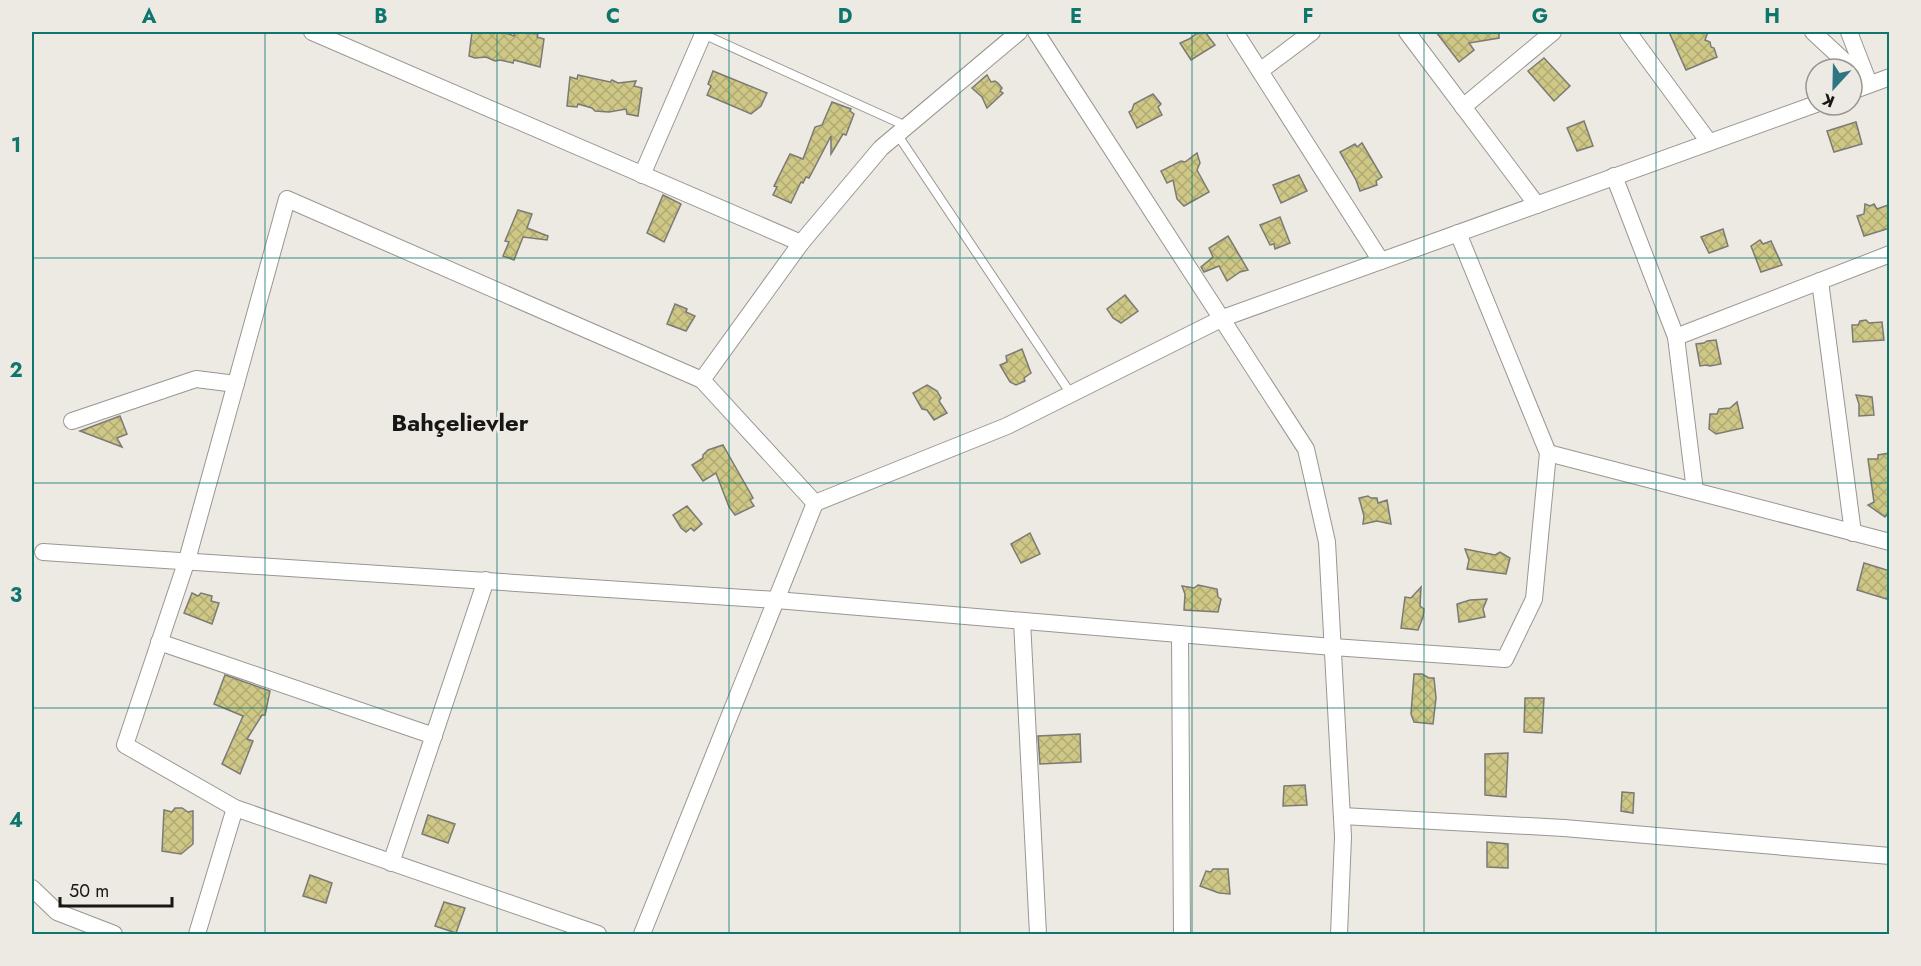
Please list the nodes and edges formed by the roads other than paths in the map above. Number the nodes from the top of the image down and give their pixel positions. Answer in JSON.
{"nodes":[{"id":1,"x":312,"y":32,"type":"edge"},
{"id":2,"x":1019,"y":32,"type":"edge"},
{"id":3,"x":1036,"y":32,"type":"edge"},
{"id":4,"x":1235,"y":32,"type":"edge"},
{"id":5,"x":1312,"y":32,"type":"edge"},
{"id":6,"x":1407,"y":32,"type":"edge"},
{"id":7,"x":1553,"y":32,"type":"edge"},
{"id":8,"x":1628,"y":32,"type":"edge"},
{"id":9,"x":1813,"y":32,"type":"edge"},
{"id":10,"x":1849,"y":32,"type":"edge"},
{"id":11,"x":704,"y":33,"type":"edge"},
{"id":12,"x":1260,"y":71,"type":"junction"},
{"id":13,"x":1890,"y":77,"type":"edge"},
{"id":14,"x":1869,"y":84,"type":"junction"},
{"id":15,"x":1864,"y":86,"type":"edge"},
{"id":16,"x":1463,"y":107,"type":"junction"},
{"id":17,"x":1804,"y":108,"type":"edge"},
{"id":18,"x":902,"y":130,"type":"junction"},
{"id":19,"x":1709,"y":142,"type":"junction"},
{"id":20,"x":642,"y":175,"type":"junction"},
{"id":21,"x":1614,"y":177,"type":"junction"},
{"id":22,"x":1537,"y":205,"type":"junction"},
{"id":23,"x":1458,"y":233,"type":"junction"},
{"id":24,"x":801,"y":243,"type":"junction"},
{"id":25,"x":1890,"y":254,"type":"edge"},
{"id":26,"x":1381,"y":261,"type":"junction"},
{"id":27,"x":1821,"y":281,"type":"junction"},
{"id":28,"x":1223,"y":318,"type":"junction"},
{"id":29,"x":1676,"y":337,"type":"junction"},
{"id":30,"x":702,"y":380,"type":"junction"},
{"id":31,"x":236,"y":384,"type":"junction"},
{"id":32,"x":1071,"y":394,"type":"junction"},
{"id":33,"x":72,"y":422,"type":"dead end"},
{"id":34,"x":1548,"y":453,"type":"junction"},
{"id":35,"x":1695,"y":491,"type":"junction"},
{"id":36,"x":815,"y":503,"type":"junction"},
{"id":37,"x":1853,"y":533,"type":"junction"},
{"id":38,"x":1890,"y":542,"type":"edge"},
{"id":39,"x":43,"y":552,"type":"dead end"},
{"id":40,"x":187,"y":560,"type":"junction"},
{"id":41,"x":486,"y":580,"type":"junction"},
{"id":42,"x":776,"y":600,"type":"junction"},
{"id":43,"x":1022,"y":621,"type":"junction"},
{"id":44,"x":1180,"y":634,"type":"junction"},
{"id":45,"x":159,"y":642,"type":"junction"},
{"id":46,"x":1333,"y":647,"type":"junction"},
{"id":47,"x":434,"y":736,"type":"junction"},
{"id":48,"x":235,"y":808,"type":"junction"},
{"id":49,"x":1342,"y":816,"type":"junction"},
{"id":50,"x":1890,"y":856,"type":"edge"},
{"id":51,"x":391,"y":863,"type":"junction"},
{"id":52,"x":32,"y":888,"type":"edge"},
{"id":53,"x":114,"y":934,"type":"edge"},
{"id":54,"x":197,"y":934,"type":"edge"},
{"id":55,"x":598,"y":934,"type":"edge"},
{"id":56,"x":642,"y":934,"type":"edge"},
{"id":57,"x":1038,"y":934,"type":"edge"},
{"id":58,"x":1182,"y":934,"type":"edge"},
{"id":59,"x":1339,"y":934,"type":"edge"}],
"edges":[{"from":1,"to":20,"type":"street"},
{"from":2,"to":18,"type":"street"},
{"from":3,"to":28,"type":"street"},
{"from":4,"to":12,"type":"street"},
{"from":5,"to":12,"type":"street"},
{"from":6,"to":16,"type":"street"},
{"from":7,"to":16,"type":"street"},
{"from":8,"to":19,"type":"street"},
{"from":9,"to":14,"type":"street"},
{"from":10,"to":14,"type":"street"},
{"from":11,"to":18,"type":"lane"},
{"from":11,"to":20,"type":"street"},
{"from":12,"to":26,"type":"street"},
{"from":13,"to":14,"type":"street"},
{"from":14,"to":15,"type":"street"},
{"from":16,"to":22,"type":"street"},
{"from":17,"to":19,"type":"street"},
{"from":18,"to":24,"type":"street"},
{"from":18,"to":32,"type":"lane"},
{"from":19,"to":21,"type":"street"},
{"from":20,"to":24,"type":"street"},
{"from":21,"to":22,"type":"street"},
{"from":21,"to":29,"type":"street"},
{"from":22,"to":23,"type":"street"},
{"from":23,"to":26,"type":"street"},
{"from":23,"to":34,"type":"street"},
{"from":24,"to":30,"type":"street"},
{"from":25,"to":27,"type":"street"},
{"from":26,"to":28,"type":"street"},
{"from":27,"to":29,"type":"street"},
{"from":27,"to":37,"type":"street"},
{"from":28,"to":32,"type":"street"},
{"from":28,"to":46,"type":"street"},
{"from":29,"to":35,"type":"street"},
{"from":30,"to":31,"type":"street"},
{"from":30,"to":36,"type":"street"},
{"from":31,"to":33,"type":"street"},
{"from":31,"to":40,"type":"street"},
{"from":32,"to":36,"type":"street"},
{"from":34,"to":35,"type":"street"},
{"from":34,"to":46,"type":"street"},
{"from":35,"to":37,"type":"street"},
{"from":36,"to":42,"type":"street"},
{"from":37,"to":38,"type":"street"},
{"from":39,"to":40,"type":"street"},
{"from":40,"to":41,"type":"street"},
{"from":40,"to":45,"type":"street"},
{"from":41,"to":42,"type":"street"},
{"from":41,"to":47,"type":"street"},
{"from":42,"to":43,"type":"street"},
{"from":42,"to":56,"type":"street"},
{"from":43,"to":44,"type":"street"},
{"from":43,"to":57,"type":"street"},
{"from":44,"to":46,"type":"street"},
{"from":44,"to":58,"type":"street"},
{"from":45,"to":47,"type":"street"},
{"from":45,"to":48,"type":"street"},
{"from":46,"to":49,"type":"street"},
{"from":47,"to":51,"type":"street"},
{"from":48,"to":51,"type":"street"},
{"from":48,"to":54,"type":"street"},
{"from":49,"to":50,"type":"street"},
{"from":49,"to":59,"type":"street"},
{"from":51,"to":55,"type":"street"},
{"from":52,"to":53,"type":"street"}]}
